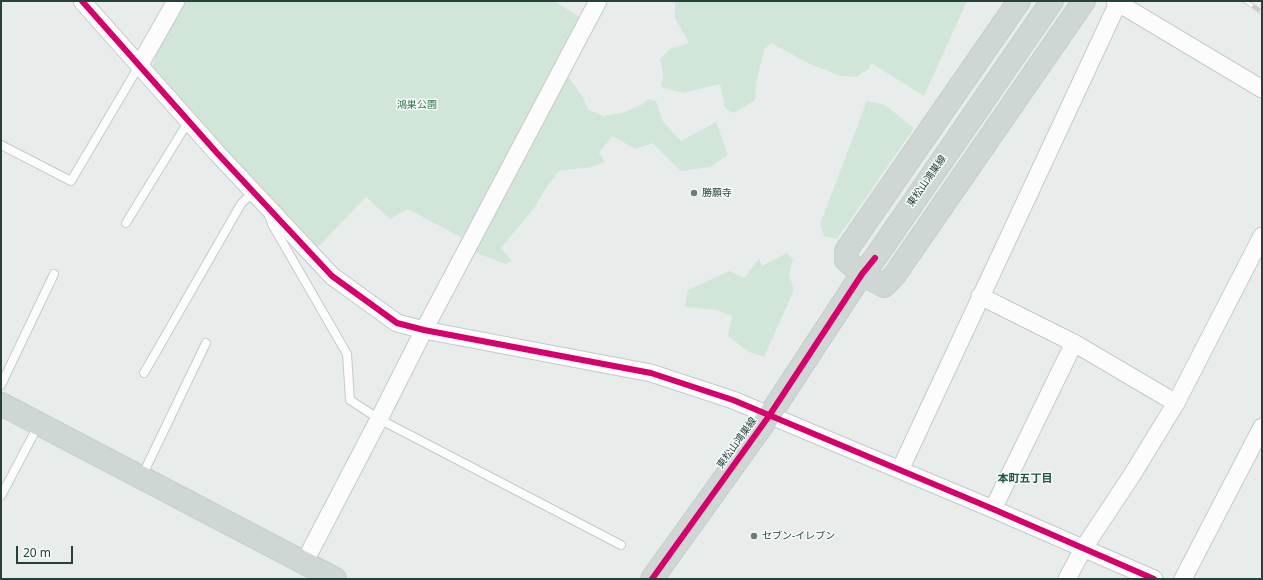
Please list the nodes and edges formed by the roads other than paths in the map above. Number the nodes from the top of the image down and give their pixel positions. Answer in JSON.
{"nodes":[{"id":1,"x":82,"y":1,"type":"edge"},
{"id":2,"x":176,"y":1,"type":"edge"},
{"id":3,"x":598,"y":1,"type":"edge"},
{"id":4,"x":1019,"y":1,"type":"edge"},
{"id":5,"x":1052,"y":1,"type":"edge"},
{"id":6,"x":1084,"y":1,"type":"edge"},
{"id":7,"x":1117,"y":2,"type":"edge"},
{"id":8,"x":140,"y":66,"type":"junction"},
{"id":9,"x":1262,"y":89,"type":"edge"},
{"id":10,"x":188,"y":122,"type":"junction"},
{"id":11,"x":1,"y":145,"type":"edge"},
{"id":12,"x":253,"y":192,"type":"junction"},
{"id":13,"x":266,"y":205,"type":"junction"},
{"id":14,"x":126,"y":223,"type":"dead end"},
{"id":15,"x":1262,"y":236,"type":"edge"},
{"id":16,"x":54,"y":274,"type":"dead end"},
{"id":17,"x":862,"y":274,"type":"junction"},
{"id":18,"x":980,"y":296,"type":"junction"},
{"id":19,"x":424,"y":330,"type":"junction"},
{"id":20,"x":206,"y":343,"type":"dead end"},
{"id":21,"x":1074,"y":343,"type":"junction"},
{"id":22,"x":144,"y":373,"type":"dead end"},
{"id":23,"x":1,"y":385,"type":"edge"},
{"id":24,"x":1176,"y":403,"type":"junction"},
{"id":25,"x":1,"y":404,"type":"edge"},
{"id":26,"x":769,"y":416,"type":"junction"},
{"id":27,"x":379,"y":419,"type":"junction"},
{"id":28,"x":39,"y":424,"type":"junction"},
{"id":29,"x":1262,"y":427,"type":"edge"},
{"id":30,"x":900,"y":470,"type":"junction"},
{"id":31,"x":142,"y":477,"type":"junction"},
{"id":32,"x":1,"y":496,"type":"edge"},
{"id":33,"x":993,"y":509,"type":"junction"},
{"id":34,"x":621,"y":545,"type":"dead end"},
{"id":35,"x":1083,"y":549,"type":"junction"},
{"id":36,"x":304,"y":564,"type":"junction"},
{"id":37,"x":335,"y":579,"type":"edge"},
{"id":38,"x":652,"y":579,"type":"edge"},
{"id":39,"x":1067,"y":579,"type":"edge"},
{"id":40,"x":1154,"y":579,"type":"edge"},
{"id":41,"x":1183,"y":579,"type":"edge"}],
"edges":[{"from":1,"to":8,"type":"street"},
{"from":2,"to":8,"type":"street"},
{"from":3,"to":19,"type":"street"},
{"from":4,"to":17,"type":"main road"},
{"from":5,"to":17,"type":"main road","name":"東松山鴻巣線"},
{"from":6,"to":17,"type":"main road"},
{"from":7,"to":9,"type":"street"},
{"from":7,"to":18,"type":"street"},
{"from":8,"to":10,"type":"street"},
{"from":8,"to":11,"type":"lane"},
{"from":10,"to":12,"type":"street"},
{"from":10,"to":14,"type":"lane"},
{"from":12,"to":13,"type":"street"},
{"from":12,"to":22,"type":"lane"},
{"from":13,"to":19,"type":"street"},
{"from":13,"to":27,"type":"lane"},
{"from":15,"to":24,"type":"street"},
{"from":16,"to":23,"type":"lane"},
{"from":17,"to":26,"type":"main road","name":"東松山鴻巣線"},
{"from":18,"to":21,"type":"street"},
{"from":18,"to":30,"type":"street"},
{"from":19,"to":26,"type":"street"},
{"from":19,"to":27,"type":"street"},
{"from":20,"to":31,"type":"lane"},
{"from":21,"to":24,"type":"street"},
{"from":21,"to":33,"type":"street"},
{"from":24,"to":35,"type":"street"},
{"from":25,"to":28,"type":"main road"},
{"from":26,"to":30,"type":"street"},
{"from":26,"to":38,"type":"main road","name":"東松山鴻巣線"},
{"from":27,"to":34,"type":"lane"},
{"from":27,"to":36,"type":"street"},
{"from":28,"to":31,"type":"main road"},
{"from":28,"to":32,"type":"lane"},
{"from":29,"to":41,"type":"street"},
{"from":30,"to":33,"type":"street"},
{"from":31,"to":36,"type":"main road"},
{"from":33,"to":35,"type":"street"},
{"from":35,"to":39,"type":"street"},
{"from":35,"to":40,"type":"street"},
{"from":36,"to":37,"type":"main road"}]}
